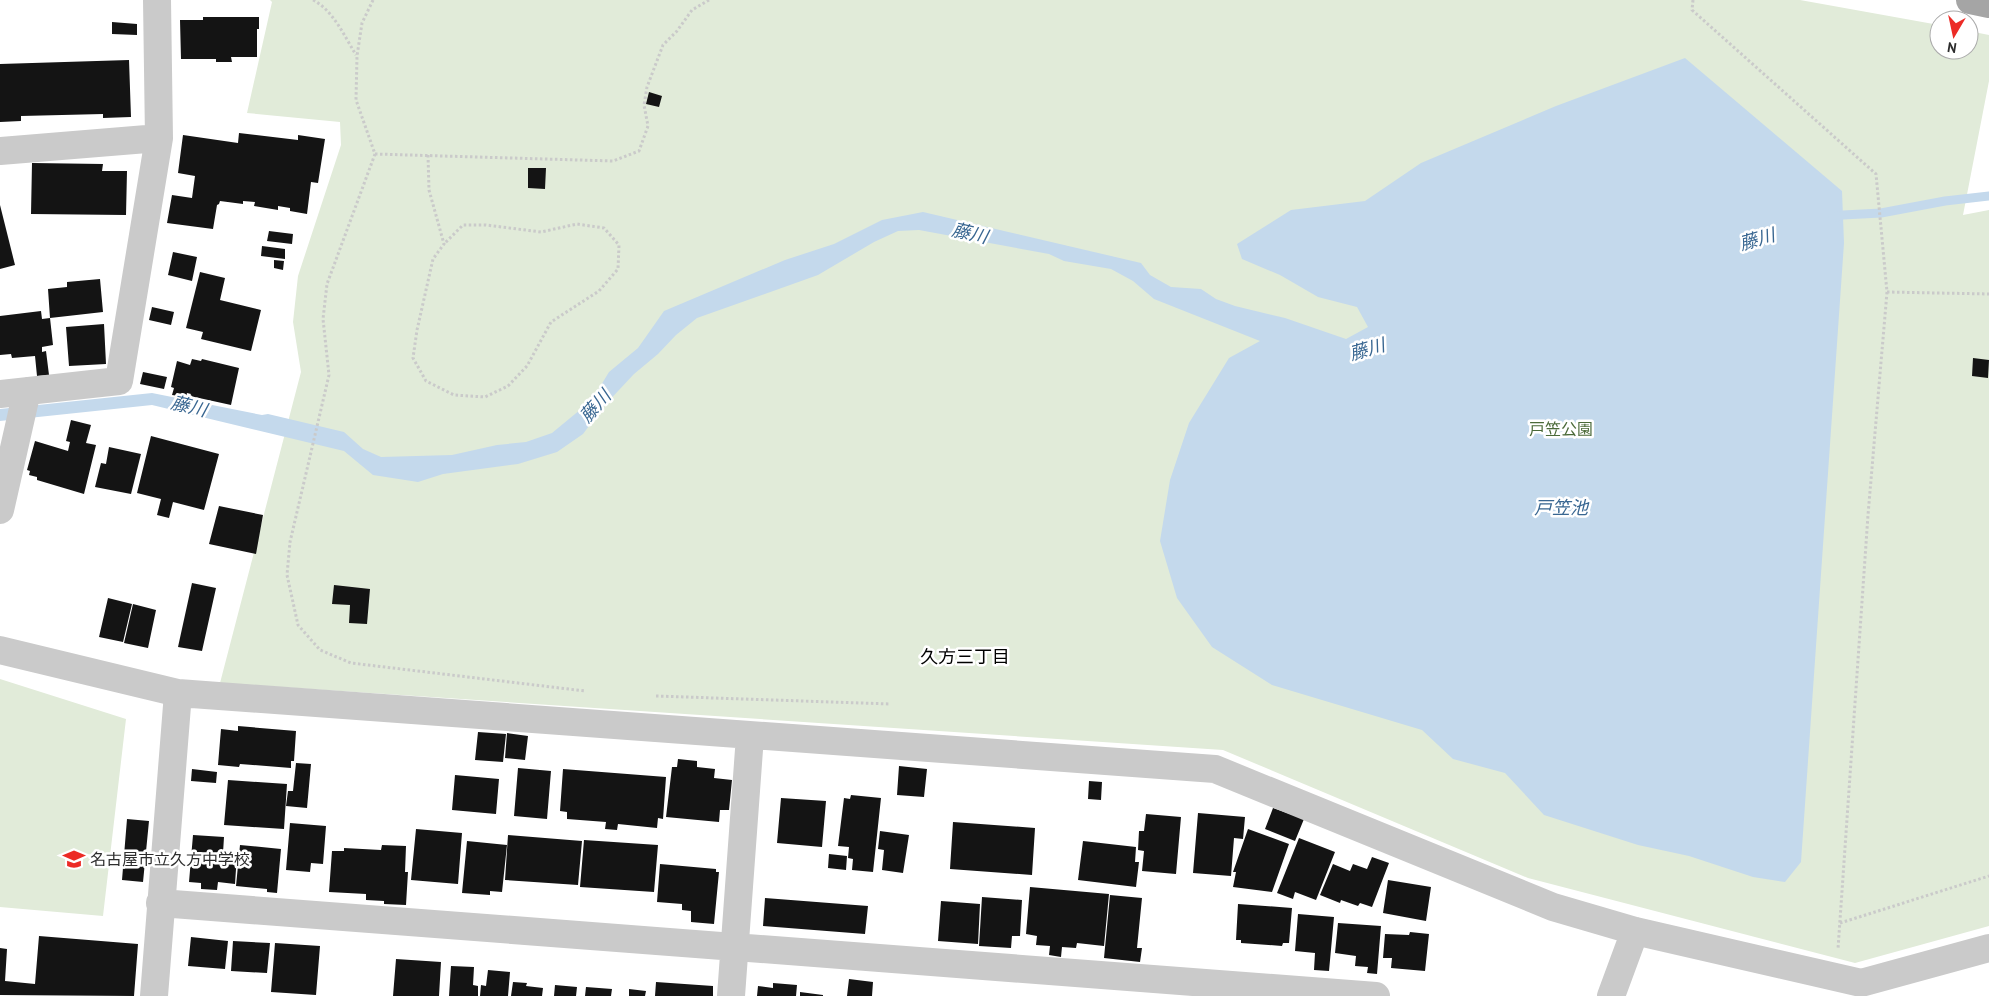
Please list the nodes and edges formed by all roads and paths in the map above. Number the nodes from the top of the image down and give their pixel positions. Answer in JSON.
{"nodes":[{"id":1,"x":156,"y":0,"type":"edge"},
{"id":2,"x":313,"y":0,"type":"edge"},
{"id":3,"x":373,"y":0,"type":"edge"},
{"id":4,"x":709,"y":0,"type":"edge"},
{"id":5,"x":1693,"y":0,"type":"edge"},
{"id":6,"x":1970,"y":0,"type":"edge"},
{"id":7,"x":1989,"y":4,"type":"edge"},
{"id":8,"x":357,"y":56,"type":"junction"},
{"id":9,"x":159,"y":138,"type":"junction"},
{"id":10,"x":0,"y":151,"type":"edge"},
{"id":11,"x":375,"y":154,"type":"junction"},
{"id":12,"x":428,"y":156,"type":"junction"},
{"id":13,"x":444,"y":244,"type":"junction"},
{"id":14,"x":1887,"y":292,"type":"junction"},
{"id":15,"x":1989,"y":294,"type":"edge"},
{"id":16,"x":18,"y":402,"type":"edge"},
{"id":17,"x":0,"y":510,"type":"edge"},
{"id":18,"x":0,"y":650,"type":"edge"},
{"id":19,"x":588,"y":691,"type":"dead end"},
{"id":20,"x":178,"y":693,"type":"junction"},
{"id":21,"x":647,"y":696,"type":"dead end"},
{"id":22,"x":890,"y":704,"type":"dead end"},
{"id":23,"x":750,"y":736,"type":"junction"},
{"id":24,"x":1989,"y":876,"type":"edge"},
{"id":25,"x":160,"y":903,"type":"junction"},
{"id":26,"x":1840,"y":923,"type":"junction"},
{"id":27,"x":1635,"y":931,"type":"junction"},
{"id":28,"x":735,"y":948,"type":"junction"},
{"id":29,"x":1989,"y":948,"type":"edge"},
{"id":30,"x":1836,"y":978,"type":"junction"},
{"id":31,"x":154,"y":996,"type":"edge"},
{"id":32,"x":731,"y":996,"type":"edge"},
{"id":33,"x":1376,"y":996,"type":"edge"},
{"id":34,"x":1611,"y":996,"type":"edge"}],
"edges":[{"from":1,"to":9,"type":"street"},
{"from":2,"to":8,"type":"path"},
{"from":3,"to":8,"type":"path"},
{"from":4,"to":12,"type":"path"},
{"from":5,"to":14,"type":"path"},
{"from":6,"to":7,"type":"main road"},
{"from":8,"to":11,"type":"path"},
{"from":9,"to":10,"type":"street"},
{"from":9,"to":16,"type":"street"},
{"from":11,"to":12,"type":"path"},
{"from":11,"to":19,"type":"path"},
{"from":12,"to":13,"type":"path"},
{"from":13,"to":13,"type":"path"},
{"from":14,"to":15,"type":"path"},
{"from":14,"to":26,"type":"path"},
{"from":16,"to":17,"type":"street"},
{"from":18,"to":20,"type":"street"},
{"from":20,"to":23,"type":"street"},
{"from":20,"to":25,"type":"street"},
{"from":21,"to":22,"type":"path"},
{"from":23,"to":27,"type":"street"},
{"from":23,"to":28,"type":"street"},
{"from":24,"to":26,"type":"path"},
{"from":25,"to":28,"type":"street"},
{"from":25,"to":31,"type":"street"},
{"from":26,"to":30,"type":"path"},
{"from":27,"to":30,"type":"street"},
{"from":27,"to":34,"type":"street"},
{"from":28,"to":32,"type":"street"},
{"from":28,"to":33,"type":"street"},
{"from":29,"to":30,"type":"street"}]}
